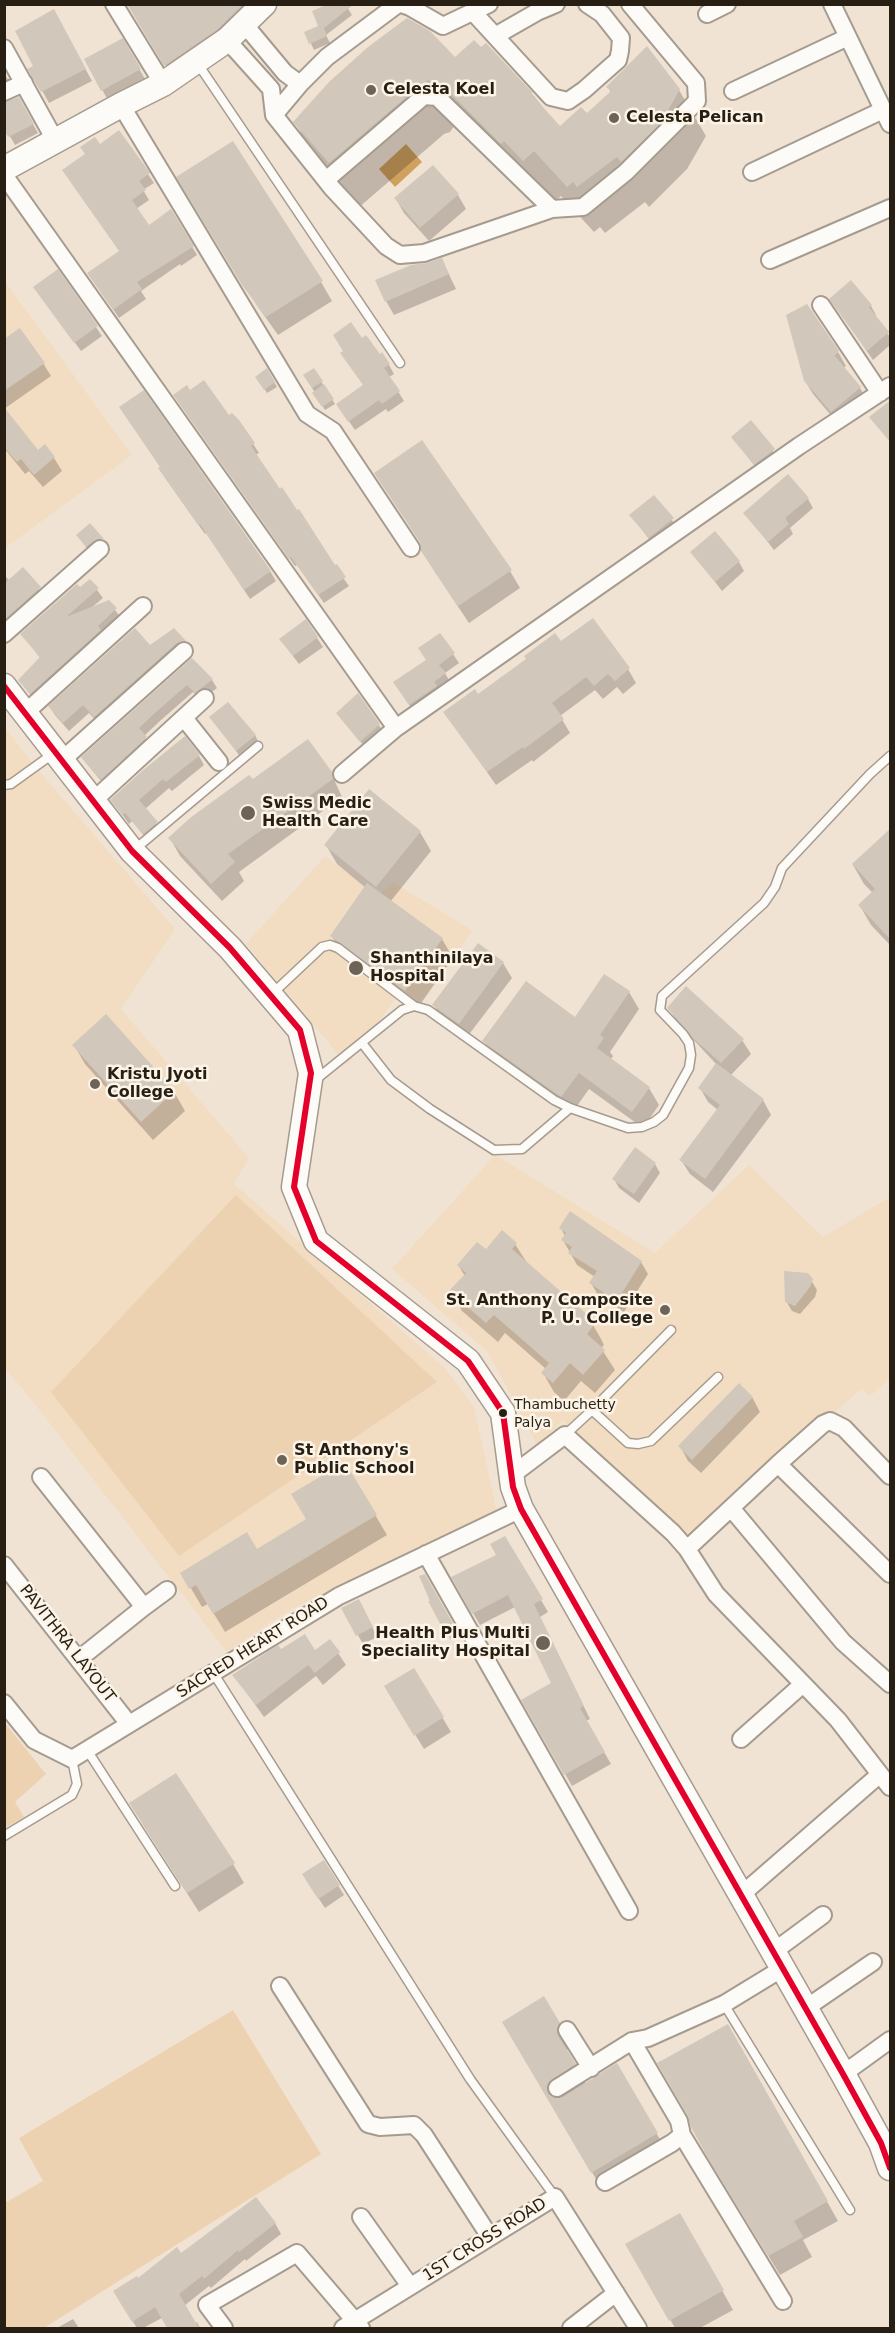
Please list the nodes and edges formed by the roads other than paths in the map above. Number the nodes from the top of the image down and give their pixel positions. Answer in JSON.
{"nodes":[{"id":1,"x":114,"y":4,"type":"edge"},
{"id":2,"x":400,"y":4,"type":"edge"},
{"id":3,"x":489,"y":4,"type":"edge"},
{"id":4,"x":556,"y":4,"type":"edge"},
{"id":5,"x":586,"y":4,"type":"edge"},
{"id":6,"x":727,"y":4,"type":"edge"},
{"id":7,"x":832,"y":4,"type":"edge"},
{"id":8,"x":630,"y":6,"type":"edge"},
{"id":9,"x":473,"y":12,"type":"junction"},
{"id":10,"x":706,"y":14,"type":"dead end"},
{"id":11,"x":247,"y":17,"type":"edge"},
{"id":12,"x":611,"y":26,"type":"junction"},
{"id":13,"x":495,"y":36,"type":"junction"},
{"id":14,"x":848,"y":37,"type":"junction"},
{"id":15,"x":4,"y":48,"type":"edge"},
{"id":16,"x":196,"y":61,"type":"junction"},
{"id":17,"x":24,"y":82,"type":"junction"},
{"id":18,"x":163,"y":84,"type":"junction"},
{"id":19,"x":300,"y":84,"type":"junction"},
{"id":20,"x":733,"y":91,"type":"dead end"},
{"id":21,"x":4,"y":92,"type":"edge"},
{"id":22,"x":121,"y":105,"type":"junction"},
{"id":23,"x":274,"y":115,"type":"junction"},
{"id":24,"x":887,"y":117,"type":"edge"},
{"id":25,"x":55,"y":140,"type":"junction"},
{"id":26,"x":4,"y":169,"type":"edge"},
{"id":27,"x":753,"y":172,"type":"dead end"},
{"id":28,"x":4,"y":175,"type":"edge"},
{"id":29,"x":326,"y":180,"type":"junction"},
{"id":30,"x":891,"y":208,"type":"edge"},
{"id":31,"x":552,"y":209,"type":"junction"},
{"id":32,"x":770,"y":260,"type":"dead end"},
{"id":33,"x":821,"y":305,"type":"dead end"},
{"id":34,"x":400,"y":363,"type":"dead end"},
{"id":35,"x":885,"y":389,"type":"edge"},
{"id":36,"x":411,"y":548,"type":"dead end"},
{"id":37,"x":100,"y":549,"type":"dead end"},
{"id":38,"x":143,"y":606,"type":"dead end"},
{"id":39,"x":4,"y":634,"type":"edge"},
{"id":40,"x":184,"y":651,"type":"dead end"},
{"id":41,"x":4,"y":686,"type":"edge"},
{"id":42,"x":205,"y":698,"type":"dead end"},
{"id":43,"x":25,"y":713,"type":"junction"},
{"id":44,"x":184,"y":718,"type":"junction"},
{"id":45,"x":396,"y":728,"type":"junction"},
{"id":46,"x":258,"y":746,"type":"dead end"},
{"id":47,"x":59,"y":756,"type":"junction"},
{"id":48,"x":891,"y":756,"type":"edge"},
{"id":49,"x":219,"y":762,"type":"dead end"},
{"id":50,"x":342,"y":774,"type":"dead end"},
{"id":51,"x":4,"y":785,"type":"edge"},
{"id":52,"x":93,"y":801,"type":"junction"},
{"id":53,"x":132,"y":851,"type":"junction"},
{"id":54,"x":271,"y":995,"type":"junction"},
{"id":55,"x":414,"y":1006,"type":"junction"},
{"id":56,"x":362,"y":1043,"type":"junction"},
{"id":57,"x":309,"y":1085,"type":"junction"},
{"id":58,"x":570,"y":1108,"type":"junction"},
{"id":59,"x":671,"y":1330,"type":"dead end"},
{"id":60,"x":718,"y":1377,"type":"dead end"},
{"id":61,"x":590,"y":1412,"type":"junction"},
{"id":62,"x":565,"y":1435,"type":"junction"},
{"id":63,"x":778,"y":1464,"type":"junction"},
{"id":64,"x":512,"y":1475,"type":"junction"},
{"id":65,"x":891,"y":1476,"type":"edge"},
{"id":66,"x":41,"y":1477,"type":"dead end"},
{"id":67,"x":731,"y":1508,"type":"junction"},
{"id":68,"x":521,"y":1509,"type":"junction"},
{"id":69,"x":687,"y":1549,"type":"junction"},
{"id":70,"x":426,"y":1554,"type":"junction"},
{"id":71,"x":4,"y":1564,"type":"edge"},
{"id":72,"x":891,"y":1574,"type":"edge"},
{"id":73,"x":167,"y":1590,"type":"dead end"},
{"id":74,"x":144,"y":1607,"type":"junction"},
{"id":75,"x":78,"y":1659,"type":"junction"},
{"id":76,"x":214,"y":1674,"type":"junction"},
{"id":77,"x":891,"y":1683,"type":"edge"},
{"id":78,"x":803,"y":1684,"type":"junction"},
{"id":79,"x":4,"y":1703,"type":"edge"},
{"id":80,"x":129,"y":1724,"type":"junction"},
{"id":81,"x":741,"y":1739,"type":"dead end"},
{"id":82,"x":87,"y":1750,"type":"junction"},
{"id":83,"x":72,"y":1759,"type":"junction"},
{"id":84,"x":885,"y":1781,"type":"edge"},
{"id":85,"x":4,"y":1836,"type":"edge"},
{"id":86,"x":175,"y":1886,"type":"dead end"},
{"id":87,"x":741,"y":1895,"type":"junction"},
{"id":88,"x":630,"y":1911,"type":"dead end"},
{"id":89,"x":823,"y":1915,"type":"dead end"},
{"id":90,"x":778,"y":1960,"type":"junction"},
{"id":91,"x":873,"y":1962,"type":"dead end"},
{"id":92,"x":280,"y":1986,"type":"dead end"},
{"id":93,"x":724,"y":2004,"type":"junction"},
{"id":94,"x":806,"y":2008,"type":"junction"},
{"id":95,"x":567,"y":2030,"type":"dead end"},
{"id":96,"x":891,"y":2040,"type":"edge"},
{"id":97,"x":632,"y":2041,"type":"junction"},
{"id":98,"x":591,"y":2068,"type":"junction"},
{"id":99,"x":843,"y":2074,"type":"junction"},
{"id":100,"x":557,"y":2088,"type":"dead end"},
{"id":101,"x":682,"y":2135,"type":"junction"},
{"id":102,"x":886,"y":2140,"type":"edge"},
{"id":103,"x":891,"y":2168,"type":"edge"},
{"id":104,"x":605,"y":2182,"type":"dead end"},
{"id":105,"x":555,"y":2197,"type":"junction"},
{"id":106,"x":850,"y":2210,"type":"dead end"},
{"id":107,"x":361,"y":2217,"type":"dead end"},
{"id":108,"x":490,"y":2237,"type":"junction"},
{"id":109,"x":410,"y":2286,"type":"junction"},
{"id":110,"x":616,"y":2293,"type":"junction"},
{"id":111,"x":783,"y":2301,"type":"dead end"},
{"id":112,"x":353,"y":2326,"type":"edge"},
{"id":113,"x":224,"y":2328,"type":"edge"},
{"id":114,"x":571,"y":2328,"type":"edge"},
{"id":115,"x":638,"y":2328,"type":"edge"}],
"edges":[{"from":1,"to":18,"type":"street"},
{"from":2,"to":9,"type":"street"},
{"from":2,"to":19,"type":"street"},
{"from":3,"to":9,"type":"street"},
{"from":4,"to":13,"type":"street"},
{"from":5,"to":12,"type":"street"},
{"from":6,"to":10,"type":"street"},
{"from":7,"to":14,"type":"street"},
{"from":8,"to":12,"type":"street"},
{"from":8,"to":31,"type":"street"},
{"from":9,"to":13,"type":"street"},
{"from":11,"to":16,"type":"main road"},
{"from":11,"to":19,"type":"street"},
{"from":11,"to":23,"type":"street"},
{"from":12,"to":13,"type":"street"},
{"from":14,"to":20,"type":"street"},
{"from":14,"to":24,"type":"street"},
{"from":15,"to":17,"type":"street"},
{"from":16,"to":18,"type":"main road"},
{"from":16,"to":34,"type":"lane"},
{"from":17,"to":21,"type":"street"},
{"from":17,"to":25,"type":"street"},
{"from":18,"to":22,"type":"main road"},
{"from":19,"to":23,"type":"street"},
{"from":22,"to":25,"type":"main road"},
{"from":22,"to":36,"type":"street"},
{"from":23,"to":29,"type":"street"},
{"from":24,"to":27,"type":"street"},
{"from":25,"to":26,"type":"main road"},
{"from":28,"to":45,"type":"street"},
{"from":29,"to":31,"type":"street"},
{"from":29,"to":31,"type":"street"},
{"from":30,"to":32,"type":"street"},
{"from":33,"to":35,"type":"street"},
{"from":35,"to":45,"type":"street"},
{"from":37,"to":39,"type":"street"},
{"from":38,"to":43,"type":"street"},
{"from":40,"to":47,"type":"street"},
{"from":41,"to":43,"type":"main road"},
{"from":42,"to":44,"type":"street"},
{"from":43,"to":47,"type":"main road"},
{"from":44,"to":49,"type":"street"},
{"from":44,"to":52,"type":"street"},
{"from":45,"to":50,"type":"street"},
{"from":46,"to":53,"type":"lane"},
{"from":47,"to":51,"type":"lane"},
{"from":47,"to":52,"type":"main road"},
{"from":48,"to":58,"type":"lane"},
{"from":52,"to":53,"type":"main road"},
{"from":53,"to":54,"type":"main road"},
{"from":54,"to":55,"type":"lane"},
{"from":54,"to":57,"type":"main road"},
{"from":55,"to":56,"type":"lane"},
{"from":55,"to":58,"type":"lane"},
{"from":56,"to":57,"type":"lane"},
{"from":56,"to":58,"type":"lane"},
{"from":57,"to":64,"type":"main road"},
{"from":59,"to":61,"type":"lane"},
{"from":60,"to":61,"type":"lane"},
{"from":61,"to":62,"type":"lane"},
{"from":62,"to":64,"type":"street"},
{"from":62,"to":69,"type":"street"},
{"from":63,"to":65,"type":"street"},
{"from":63,"to":67,"type":"street"},
{"from":63,"to":72,"type":"street"},
{"from":64,"to":68,"type":"main road"},
{"from":66,"to":74,"type":"street"},
{"from":67,"to":69,"type":"street"},
{"from":67,"to":77,"type":"street"},
{"from":68,"to":70,"type":"street","name":"SACRED HEART ROAD"},
{"from":68,"to":87,"type":"main road"},
{"from":69,"to":78,"type":"street"},
{"from":70,"to":76,"type":"street","name":"SACRED HEART ROAD"},
{"from":70,"to":88,"type":"street"},
{"from":71,"to":75,"type":"street","name":"PAVITHRA LAYOUT"},
{"from":73,"to":74,"type":"street"},
{"from":74,"to":75,"type":"street"},
{"from":75,"to":80,"type":"street","name":"PAVITHRA LAYOUT"},
{"from":76,"to":80,"type":"street","name":"SACRED HEART ROAD"},
{"from":76,"to":105,"type":"lane"},
{"from":78,"to":81,"type":"street"},
{"from":78,"to":84,"type":"street"},
{"from":79,"to":83,"type":"street"},
{"from":80,"to":82,"type":"street","name":"SACRED HEART ROAD"},
{"from":82,"to":83,"type":"street","name":"SACRED HEART ROAD"},
{"from":82,"to":86,"type":"lane"},
{"from":83,"to":85,"type":"lane"},
{"from":84,"to":87,"type":"street"},
{"from":87,"to":90,"type":"main road"},
{"from":89,"to":90,"type":"street"},
{"from":90,"to":93,"type":"street"},
{"from":90,"to":94,"type":"main road"},
{"from":91,"to":94,"type":"street"},
{"from":92,"to":108,"type":"street"},
{"from":93,"to":97,"type":"street"},
{"from":93,"to":106,"type":"lane"},
{"from":94,"to":99,"type":"main road"},
{"from":95,"to":98,"type":"street"},
{"from":96,"to":99,"type":"street"},
{"from":97,"to":98,"type":"street"},
{"from":97,"to":101,"type":"street"},
{"from":98,"to":100,"type":"street"},
{"from":99,"to":102,"type":"main road"},
{"from":101,"to":104,"type":"street"},
{"from":101,"to":111,"type":"street"},
{"from":102,"to":103,"type":"main road"},
{"from":105,"to":108,"type":"street","name":"1ST CROSS ROAD"},
{"from":105,"to":110,"type":"street","name":"1ST CROSS ROAD"},
{"from":107,"to":109,"type":"street"},
{"from":108,"to":109,"type":"street","name":"1ST CROSS ROAD"},
{"from":109,"to":112,"type":"street","name":"1ST CROSS ROAD"},
{"from":110,"to":114,"type":"street"},
{"from":110,"to":115,"type":"street","name":"1ST CROSS ROAD"},
{"from":112,"to":113,"type":"street"}]}
